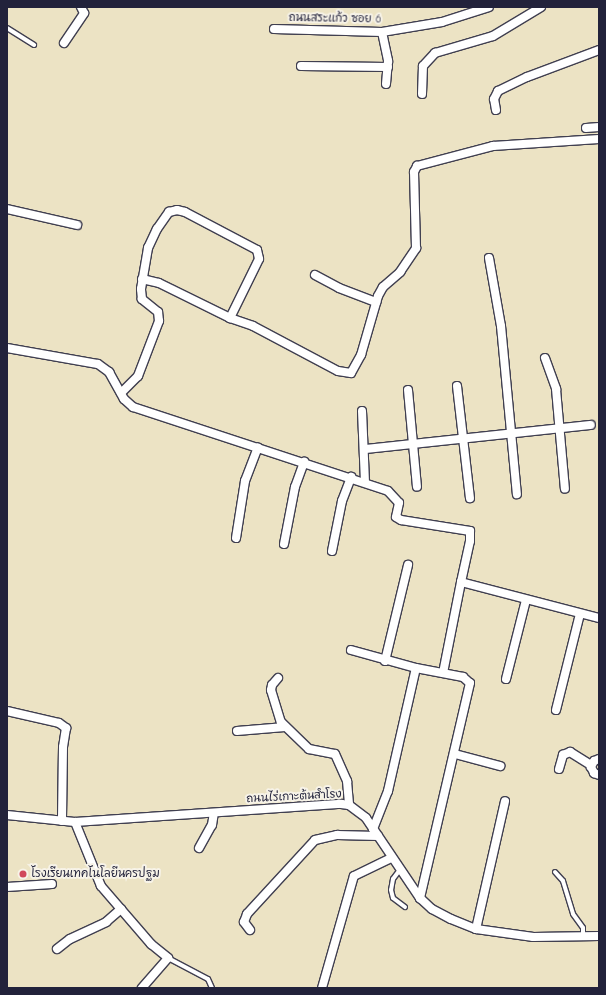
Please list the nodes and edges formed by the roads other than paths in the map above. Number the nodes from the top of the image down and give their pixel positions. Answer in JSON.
{"nodes":[{"id":1,"x":81,"y":7,"type":"edge"},
{"id":2,"x":489,"y":7,"type":"edge"},
{"id":3,"x":540,"y":7,"type":"edge"},
{"id":4,"x":7,"y":28,"type":"edge"},
{"id":5,"x":274,"y":29,"type":"dead end"},
{"id":6,"x":382,"y":32,"type":"junction"},
{"id":7,"x":64,"y":43,"type":"dead end"},
{"id":8,"x":34,"y":45,"type":"dead end"},
{"id":9,"x":599,"y":50,"type":"edge"},
{"id":10,"x":301,"y":66,"type":"dead end"},
{"id":11,"x":388,"y":67,"type":"junction"},
{"id":12,"x":386,"y":84,"type":"dead end"},
{"id":13,"x":422,"y":94,"type":"dead end"},
{"id":14,"x":496,"y":110,"type":"dead end"},
{"id":15,"x":599,"y":127,"type":"edge"},
{"id":16,"x":586,"y":128,"type":"dead end"},
{"id":17,"x":599,"y":139,"type":"edge"},
{"id":18,"x":7,"y":210,"type":"edge"},
{"id":19,"x":76,"y":225,"type":"dead end"},
{"id":20,"x":489,"y":258,"type":"dead end"},
{"id":21,"x":315,"y":275,"type":"dead end"},
{"id":22,"x":142,"y":279,"type":"junction"},
{"id":23,"x":376,"y":302,"type":"junction"},
{"id":24,"x":230,"y":318,"type":"junction"},
{"id":25,"x":7,"y":348,"type":"edge"},
{"id":26,"x":545,"y":358,"type":"dead end"},
{"id":27,"x":458,"y":386,"type":"dead end"},
{"id":28,"x":408,"y":390,"type":"dead end"},
{"id":29,"x":121,"y":393,"type":"junction"},
{"id":30,"x":362,"y":411,"type":"dead end"},
{"id":31,"x":591,"y":425,"type":"dead end"},
{"id":32,"x":559,"y":428,"type":"junction"},
{"id":33,"x":511,"y":432,"type":"junction"},
{"id":34,"x":463,"y":438,"type":"junction"},
{"id":35,"x":412,"y":444,"type":"junction"},
{"id":36,"x":258,"y":447,"type":"junction"},
{"id":37,"x":365,"y":449,"type":"junction"},
{"id":38,"x":304,"y":462,"type":"junction"},
{"id":39,"x":351,"y":477,"type":"junction"},
{"id":40,"x":365,"y":482,"type":"junction"},
{"id":41,"x":417,"y":487,"type":"dead end"},
{"id":42,"x":565,"y":489,"type":"dead end"},
{"id":43,"x":517,"y":494,"type":"dead end"},
{"id":44,"x":470,"y":498,"type":"dead end"},
{"id":45,"x":236,"y":538,"type":"dead end"},
{"id":46,"x":284,"y":544,"type":"dead end"},
{"id":47,"x":332,"y":551,"type":"dead end"},
{"id":48,"x":408,"y":565,"type":"dead end"},
{"id":49,"x":461,"y":582,"type":"junction"},
{"id":50,"x":526,"y":600,"type":"junction"},
{"id":51,"x":580,"y":614,"type":"junction"},
{"id":52,"x":599,"y":618,"type":"edge"},
{"id":53,"x":351,"y":650,"type":"dead end"},
{"id":54,"x":385,"y":660,"type":"junction"},
{"id":55,"x":416,"y":668,"type":"junction"},
{"id":56,"x":443,"y":673,"type":"junction"},
{"id":57,"x":278,"y":678,"type":"dead end"},
{"id":58,"x":506,"y":679,"type":"dead end"},
{"id":59,"x":556,"y":710,"type":"dead end"},
{"id":60,"x":7,"y":711,"type":"edge"},
{"id":61,"x":285,"y":728,"type":"junction"},
{"id":62,"x":237,"y":731,"type":"dead end"},
{"id":63,"x":455,"y":754,"type":"junction"},
{"id":64,"x":599,"y":759,"type":"edge"},
{"id":65,"x":591,"y":765,"type":"junction"},
{"id":66,"x":500,"y":766,"type":"dead end"},
{"id":67,"x":558,"y":769,"type":"dead end"},
{"id":68,"x":599,"y":775,"type":"edge"},
{"id":69,"x":505,"y":802,"type":"dead end"},
{"id":70,"x":349,"y":805,"type":"junction"},
{"id":71,"x":214,"y":813,"type":"junction"},
{"id":72,"x":7,"y":815,"type":"edge"},
{"id":73,"x":62,"y":821,"type":"junction"},
{"id":74,"x":75,"y":822,"type":"junction"},
{"id":75,"x":373,"y":829,"type":"junction"},
{"id":76,"x":378,"y":836,"type":"junction"},
{"id":77,"x":199,"y":848,"type":"dead end"},
{"id":78,"x":391,"y":858,"type":"junction"},
{"id":79,"x":399,"y":870,"type":"junction"},
{"id":80,"x":555,"y":872,"type":"dead end"},
{"id":81,"x":52,"y":884,"type":"dead end"},
{"id":82,"x":7,"y":887,"type":"edge"},
{"id":83,"x":420,"y":898,"type":"junction"},
{"id":84,"x":405,"y":907,"type":"dead end"},
{"id":85,"x":121,"y":909,"type":"junction"},
{"id":86,"x":476,"y":929,"type":"junction"},
{"id":87,"x":250,"y":930,"type":"dead end"},
{"id":88,"x":583,"y":936,"type":"junction"},
{"id":89,"x":599,"y":936,"type":"edge"},
{"id":90,"x":57,"y":949,"type":"dead end"},
{"id":91,"x":168,"y":958,"type":"junction"},
{"id":92,"x":142,"y":988,"type":"edge"},
{"id":93,"x":212,"y":988,"type":"edge"},
{"id":94,"x":322,"y":988,"type":"edge"}],
"edges":[{"from":1,"to":7,"type":"street"},
{"from":2,"to":6,"type":"street","name":"ถนนสระแก้ว ซอย 6"},
{"from":3,"to":13,"type":"street"},
{"from":4,"to":8,"type":"lane"},
{"from":5,"to":6,"type":"street","name":"ถนนสระแก้ว ซอย 6"},
{"from":6,"to":11,"type":"street"},
{"from":9,"to":14,"type":"street"},
{"from":10,"to":11,"type":"street"},
{"from":11,"to":12,"type":"street"},
{"from":15,"to":16,"type":"street"},
{"from":17,"to":23,"type":"street"},
{"from":18,"to":19,"type":"street"},
{"from":20,"to":33,"type":"street"},
{"from":21,"to":23,"type":"street"},
{"from":22,"to":24,"type":"street"},
{"from":22,"to":24,"type":"street"},
{"from":22,"to":29,"type":"street"},
{"from":23,"to":24,"type":"street"},
{"from":25,"to":29,"type":"street"},
{"from":26,"to":32,"type":"street"},
{"from":27,"to":34,"type":"street"},
{"from":28,"to":35,"type":"street"},
{"from":29,"to":36,"type":"street"},
{"from":30,"to":37,"type":"street"},
{"from":31,"to":32,"type":"street"},
{"from":32,"to":33,"type":"street"},
{"from":32,"to":42,"type":"street"},
{"from":33,"to":34,"type":"street"},
{"from":33,"to":43,"type":"street"},
{"from":34,"to":35,"type":"street"},
{"from":34,"to":44,"type":"street"},
{"from":35,"to":37,"type":"street"},
{"from":35,"to":41,"type":"street"},
{"from":36,"to":38,"type":"street"},
{"from":36,"to":45,"type":"street"},
{"from":37,"to":40,"type":"street"},
{"from":38,"to":39,"type":"street"},
{"from":38,"to":46,"type":"street"},
{"from":39,"to":40,"type":"street"},
{"from":39,"to":47,"type":"street"},
{"from":40,"to":49,"type":"street"},
{"from":48,"to":54,"type":"street"},
{"from":49,"to":50,"type":"street"},
{"from":49,"to":56,"type":"street"},
{"from":50,"to":51,"type":"street"},
{"from":50,"to":58,"type":"street"},
{"from":51,"to":52,"type":"street"},
{"from":51,"to":59,"type":"street"},
{"from":53,"to":54,"type":"street"},
{"from":54,"to":55,"type":"street"},
{"from":55,"to":56,"type":"street"},
{"from":55,"to":75,"type":"street"},
{"from":56,"to":63,"type":"street"},
{"from":57,"to":61,"type":"street"},
{"from":60,"to":73,"type":"street"},
{"from":61,"to":62,"type":"street"},
{"from":61,"to":70,"type":"street"},
{"from":63,"to":66,"type":"street"},
{"from":63,"to":83,"type":"street"},
{"from":64,"to":65,"type":"street"},
{"from":65,"to":67,"type":"street"},
{"from":65,"to":68,"type":"street"},
{"from":69,"to":86,"type":"street"},
{"from":70,"to":71,"type":"street","name":"ถนนไร่เกาะต้นสำโรง"},
{"from":70,"to":75,"type":"street","name":"ถนนไร่เกาะต้นสำโรง"},
{"from":71,"to":74,"type":"street","name":"ถนนไร่เกาะต้นสำโรง"},
{"from":71,"to":77,"type":"street"},
{"from":72,"to":73,"type":"street","name":"ถนนไร่เกาะต้นสำโรง"},
{"from":73,"to":74,"type":"street","name":"ถนนไร่เกาะต้นสำโรง"},
{"from":74,"to":85,"type":"street"},
{"from":75,"to":76,"type":"street","name":"ถนนไร่เกาะต้นสำโรง"},
{"from":76,"to":78,"type":"street","name":"ถนนไร่เกาะต้นสำโรง"},
{"from":76,"to":87,"type":"street"},
{"from":78,"to":79,"type":"street","name":"ถนนไร่เกาะต้นสำโรง"},
{"from":78,"to":94,"type":"street"},
{"from":79,"to":83,"type":"street","name":"ถนนไร่เกาะต้นสำโรง"},
{"from":79,"to":84,"type":"lane"},
{"from":80,"to":88,"type":"lane"},
{"from":81,"to":82,"type":"street"},
{"from":83,"to":86,"type":"street","name":"ถนนไร่เกาะต้นสำโรง"},
{"from":85,"to":90,"type":"street"},
{"from":85,"to":91,"type":"street"},
{"from":86,"to":88,"type":"street","name":"ถนนไร่เกาะต้นสำโรง"},
{"from":88,"to":89,"type":"street","name":"ถนนไร่เกาะต้นสำโรง"},
{"from":91,"to":92,"type":"street"},
{"from":91,"to":93,"type":"lane"}]}
